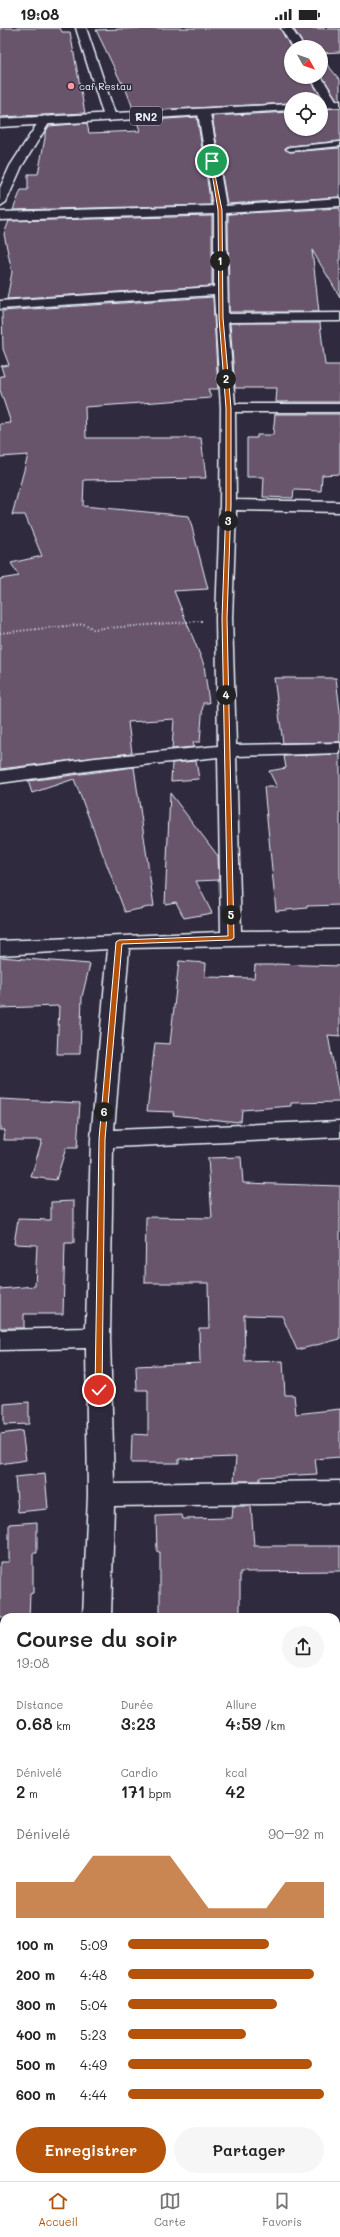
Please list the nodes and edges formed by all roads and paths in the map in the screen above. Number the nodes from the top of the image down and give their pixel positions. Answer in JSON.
{"nodes":[{"id":1,"x":81,"y":28,"type":"edge"},
{"id":2,"x":286,"y":28,"type":"edge"},
{"id":3,"x":294,"y":40,"type":"edge"},
{"id":4,"x":320,"y":84,"type":"edge"},
{"id":5,"x":331,"y":105,"type":"edge"},
{"id":6,"x":284,"y":107,"type":"edge"},
{"id":7,"x":204,"y":113,"type":"junction"},
{"id":8,"x":110,"y":117,"type":"junction"},
{"id":9,"x":45,"y":120,"type":"junction"},
{"id":10,"x":0,"y":123,"type":"edge"},
{"id":11,"x":340,"y":144,"type":"edge"},
{"id":12,"x":290,"y":148,"type":"dead end"},
{"id":13,"x":0,"y":202,"type":"edge"},
{"id":14,"x":340,"y":202,"type":"edge"},
{"id":15,"x":220,"y":210,"type":"junction"},
{"id":16,"x":0,"y":216,"type":"edge"},
{"id":17,"x":220,"y":291,"type":"junction"},
{"id":18,"x":0,"y":305,"type":"edge"},
{"id":19,"x":340,"y":317,"type":"edge"},
{"id":20,"x":221,"y":318,"type":"junction"},
{"id":21,"x":228,"y":408,"type":"junction"},
{"id":22,"x":340,"y":408,"type":"edge"},
{"id":23,"x":228,"y":505,"type":"junction"},
{"id":24,"x":340,"y":507,"type":"edge"},
{"id":25,"x":224,"y":618,"type":"junction"},
{"id":26,"x":0,"y":633,"type":"edge"},
{"id":27,"x":340,"y":748,"type":"edge"},
{"id":28,"x":227,"y":751,"type":"junction"},
{"id":29,"x":0,"y":777,"type":"edge"},
{"id":30,"x":340,"y":937,"type":"edge"},
{"id":31,"x":231,"y":938,"type":"junction"},
{"id":32,"x":119,"y":942,"type":"junction"},
{"id":33,"x":0,"y":948,"type":"edge"},
{"id":34,"x":340,"y":1129,"type":"edge"},
{"id":35,"x":102,"y":1139,"type":"junction"},
{"id":36,"x":98,"y":1338,"type":"junction"},
{"id":37,"x":0,"y":1340,"type":"edge"},
{"id":38,"x":340,"y":1492,"type":"edge"},
{"id":39,"x":100,"y":1496,"type":"junction"},
{"id":40,"x":97,"y":1613,"type":"edge"}],
"edges":[{"from":1,"to":8,"type":"main road"},
{"from":2,"to":3,"type":"main road"},
{"from":4,"to":5,"type":"main road"},
{"from":6,"to":7,"type":"main road","number":"RN2"},
{"from":7,"to":8,"type":"main road","number":"RN2"},
{"from":7,"to":15,"type":"main road"},
{"from":8,"to":9,"type":"main road","number":"RN2"},
{"from":9,"to":10,"type":"main road","number":"RN2"},
{"from":9,"to":13,"type":"main road"},
{"from":11,"to":12,"type":"lane"},
{"from":14,"to":15,"type":"main road"},
{"from":15,"to":16,"type":"main road"},
{"from":15,"to":17,"type":"main road"},
{"from":17,"to":18,"type":"main road"},
{"from":17,"to":20,"type":"main road"},
{"from":19,"to":20,"type":"main road"},
{"from":20,"to":21,"type":"main road"},
{"from":21,"to":22,"type":"main road"},
{"from":21,"to":23,"type":"main road"},
{"from":23,"to":24,"type":"main road"},
{"from":23,"to":25,"type":"main road"},
{"from":25,"to":26,"type":"path"},
{"from":25,"to":28,"type":"main road"},
{"from":27,"to":28,"type":"main road"},
{"from":28,"to":29,"type":"main road"},
{"from":28,"to":31,"type":"main road"},
{"from":30,"to":31,"type":"main road"},
{"from":31,"to":32,"type":"main road"},
{"from":32,"to":33,"type":"main road"},
{"from":32,"to":35,"type":"main road"},
{"from":34,"to":35,"type":"main road"},
{"from":35,"to":36,"type":"main road"},
{"from":36,"to":37,"type":"main road"},
{"from":36,"to":39,"type":"main road"},
{"from":38,"to":39,"type":"main road"},
{"from":39,"to":40,"type":"main road"}]}
